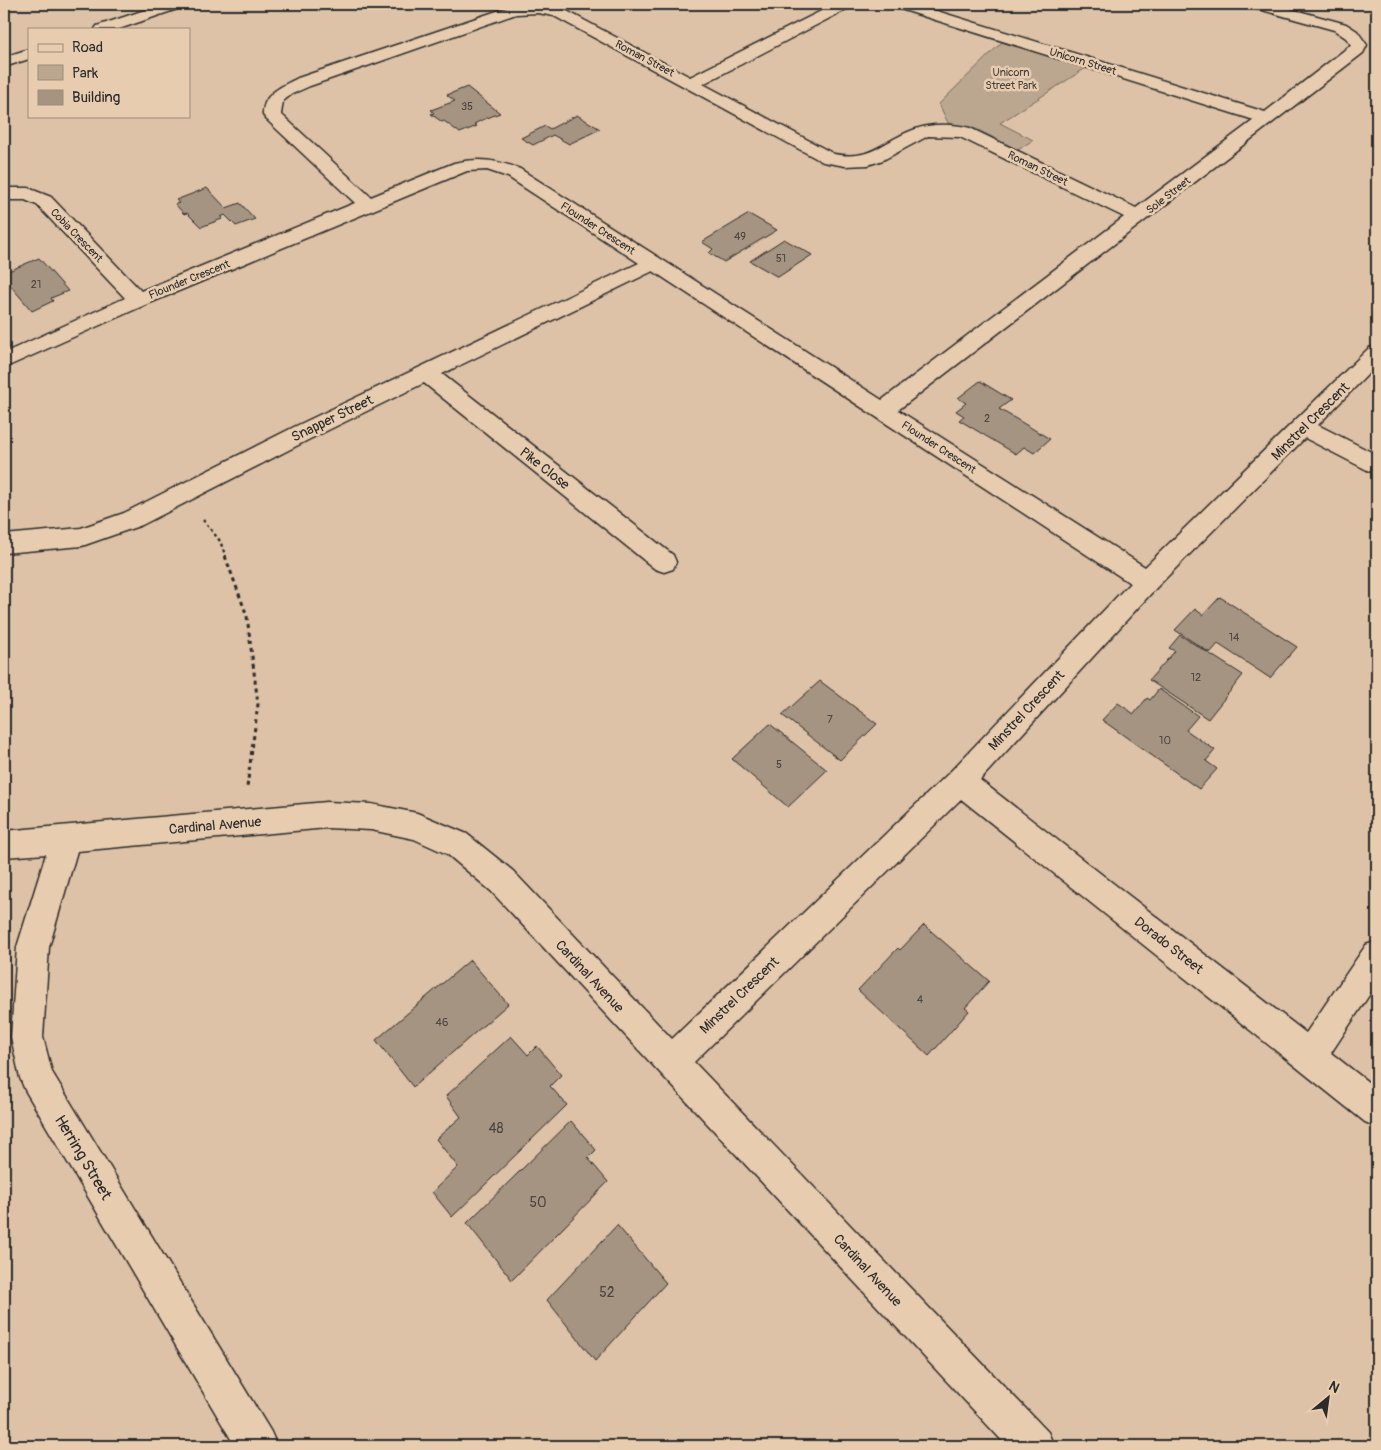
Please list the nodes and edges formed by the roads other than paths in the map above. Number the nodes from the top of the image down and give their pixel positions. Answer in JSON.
{"nodes":[{"id":1,"x":178,"y":4,"type":"edge"},
{"id":2,"x":816,"y":4,"type":"edge"},
{"id":3,"x":846,"y":4,"type":"edge"},
{"id":4,"x":899,"y":4,"type":"edge"},
{"id":5,"x":1256,"y":4,"type":"edge"},
{"id":6,"x":830,"y":11,"type":"junction"},
{"id":7,"x":106,"y":28,"type":"edge"},
{"id":8,"x":28,"y":54,"type":"edge"},
{"id":9,"x":4,"y":62,"type":"edge"},
{"id":10,"x":691,"y":83,"type":"junction"},
{"id":11,"x":1267,"y":118,"type":"junction"},
{"id":12,"x":4,"y":194,"type":"edge"},
{"id":13,"x":368,"y":205,"type":"junction"},
{"id":14,"x":1139,"y":217,"type":"junction"},
{"id":15,"x":652,"y":264,"type":"junction"},
{"id":16,"x":138,"y":300,"type":"junction"},
{"id":17,"x":1377,"y":353,"type":"edge"},
{"id":18,"x":4,"y":360,"type":"edge"},
{"id":19,"x":426,"y":373,"type":"junction"},
{"id":20,"x":882,"y":411,"type":"junction"},
{"id":21,"x":1304,"y":427,"type":"junction"},
{"id":22,"x":1377,"y":465,"type":"edge"},
{"id":23,"x":4,"y":544,"type":"edge"},
{"id":24,"x":664,"y":562,"type":"dead end"},
{"id":25,"x":1147,"y":581,"type":"junction"},
{"id":26,"x":960,"y":781,"type":"junction"},
{"id":27,"x":66,"y":838,"type":"junction"},
{"id":28,"x":4,"y":844,"type":"edge"},
{"id":29,"x":1377,"y":956,"type":"edge"},
{"id":30,"x":1310,"y":1056,"type":"junction"},
{"id":31,"x":671,"y":1062,"type":"junction"},
{"id":32,"x":1377,"y":1110,"type":"edge"},
{"id":33,"x":257,"y":1446,"type":"edge"},
{"id":34,"x":1034,"y":1446,"type":"edge"}],
"edges":[{"from":1,"to":7,"type":"street"},
{"from":2,"to":6,"type":"street"},
{"from":3,"to":6,"type":"street"},
{"from":4,"to":11,"type":"street","name":"Unicorn Street"},
{"from":5,"to":11,"type":"street","name":"Sole Street"},
{"from":6,"to":10,"type":"street"},
{"from":8,"to":9,"type":"street"},
{"from":10,"to":13,"type":"street","name":"Roman Street"},
{"from":10,"to":14,"type":"street","name":"Roman Street"},
{"from":11,"to":14,"type":"street","name":"Sole Street"},
{"from":12,"to":16,"type":"street","name":"Cobia Crescent"},
{"from":13,"to":15,"type":"street","name":"Flounder Crescent"},
{"from":13,"to":16,"type":"street","name":"Flounder Crescent"},
{"from":14,"to":20,"type":"street","name":"Sole Street"},
{"from":15,"to":19,"type":"street","name":"Snapper Street"},
{"from":15,"to":20,"type":"street","name":"Flounder Crescent"},
{"from":16,"to":18,"type":"street","name":"Flounder Crescent"},
{"from":17,"to":21,"type":"street","name":"Minstrel Crescent"},
{"from":19,"to":23,"type":"street","name":"Snapper Street"},
{"from":19,"to":24,"type":"street","name":"Pike Close"},
{"from":20,"to":25,"type":"street","name":"Flounder Crescent"},
{"from":21,"to":22,"type":"street"},
{"from":21,"to":25,"type":"street","name":"Minstrel Crescent"},
{"from":25,"to":26,"type":"street","name":"Minstrel Crescent"},
{"from":26,"to":30,"type":"street","name":"Dorado Street"},
{"from":26,"to":31,"type":"street","name":"Minstrel Crescent"},
{"from":27,"to":28,"type":"street","name":"Cardinal Avenue"},
{"from":27,"to":31,"type":"street","name":"Cardinal Avenue"},
{"from":27,"to":33,"type":"street","name":"Herring Street"},
{"from":29,"to":30,"type":"street"},
{"from":30,"to":32,"type":"street","name":"Dorado Street"},
{"from":31,"to":34,"type":"street","name":"Cardinal Avenue"}]}
